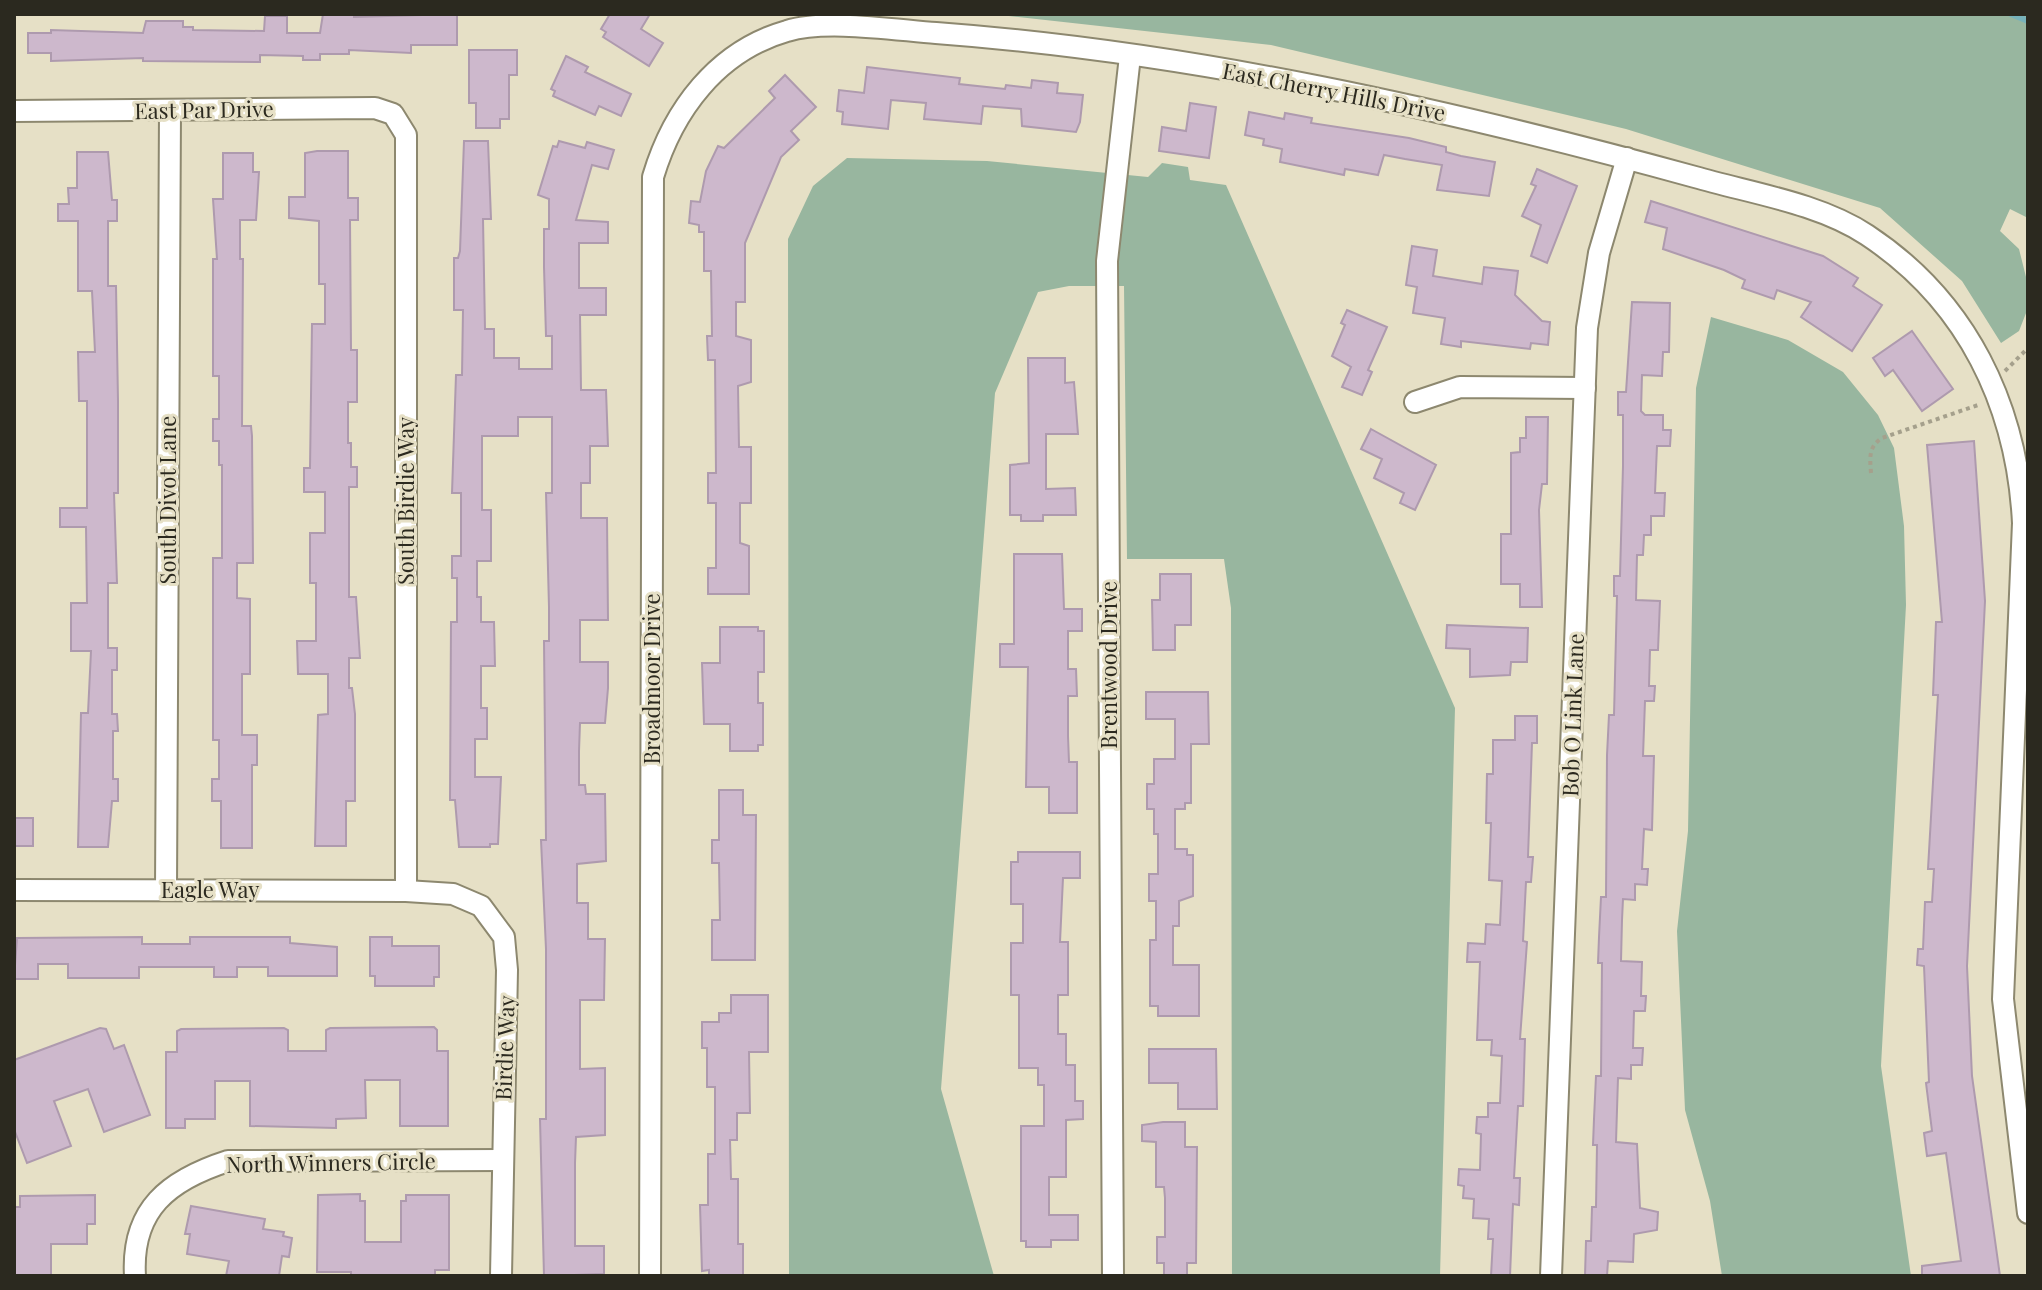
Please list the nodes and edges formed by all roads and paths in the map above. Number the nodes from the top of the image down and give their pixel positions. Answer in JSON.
{"nodes":[{"id":1,"x":1130,"y":56,"type":"junction"},
{"id":2,"x":695,"y":93,"type":"joint"},
{"id":3,"x":14,"y":111,"type":"edge"},
{"id":4,"x":170,"y":111,"type":"junction"},
{"id":5,"x":393,"y":114,"type":"joint"},
{"id":6,"x":1627,"y":158,"type":"junction"},
{"id":7,"x":2028,"y":348,"type":"edge"},
{"id":8,"x":1995,"y":386,"type":"junction"},
{"id":9,"x":1585,"y":388,"type":"junction"},
{"id":10,"x":1415,"y":402,"type":"dead end"},
{"id":11,"x":1871,"y":473,"type":"dead end"},
{"id":12,"x":14,"y":890,"type":"edge"},
{"id":13,"x":166,"y":890,"type":"junction"},
{"id":14,"x":406,"y":891,"type":"junction"},
{"id":15,"x":502,"y":1160,"type":"junction"},
{"id":16,"x":2028,"y":1213,"type":"edge"},
{"id":17,"x":135,"y":1276,"type":"edge"},
{"id":18,"x":501,"y":1276,"type":"edge"},
{"id":19,"x":650,"y":1276,"type":"edge"},
{"id":20,"x":1113,"y":1276,"type":"edge"},
{"id":21,"x":1551,"y":1276,"type":"edge"}],
"edges":[{"from":1,"to":2,"type":"street","name":"East Cherry Hills Drive"},
{"from":1,"to":6,"type":"street","name":"East Cherry Hills Drive"},
{"from":1,"to":20,"type":"street","name":"Brentwood Drive"},
{"from":2,"to":19,"type":"street","name":"Broadmoor Drive"},
{"from":3,"to":4,"type":"street","name":"East Par Drive"},
{"from":4,"to":5,"type":"street","name":"East Par Drive"},
{"from":4,"to":13,"type":"street","name":"South Divot Lane"},
{"from":5,"to":14,"type":"street","name":"South Birdie Way"},
{"from":6,"to":8,"type":"street","name":"East Cherry Hills Drive"},
{"from":6,"to":9,"type":"street","name":"Bob O Link Lane"},
{"from":7,"to":8,"type":"path"},
{"from":8,"to":11,"type":"path"},
{"from":8,"to":16,"type":"street","name":"East Cherry Hills Drive"},
{"from":9,"to":10,"type":"street"},
{"from":9,"to":21,"type":"street","name":"Bob O Link Lane"},
{"from":12,"to":13,"type":"street","name":"Eagle Way"},
{"from":13,"to":14,"type":"street","name":"Eagle Way"},
{"from":14,"to":15,"type":"street","name":"Birdie Way"},
{"from":15,"to":17,"type":"street","name":"North Winners Circle"},
{"from":15,"to":18,"type":"street","name":"Birdie Way"}]}
